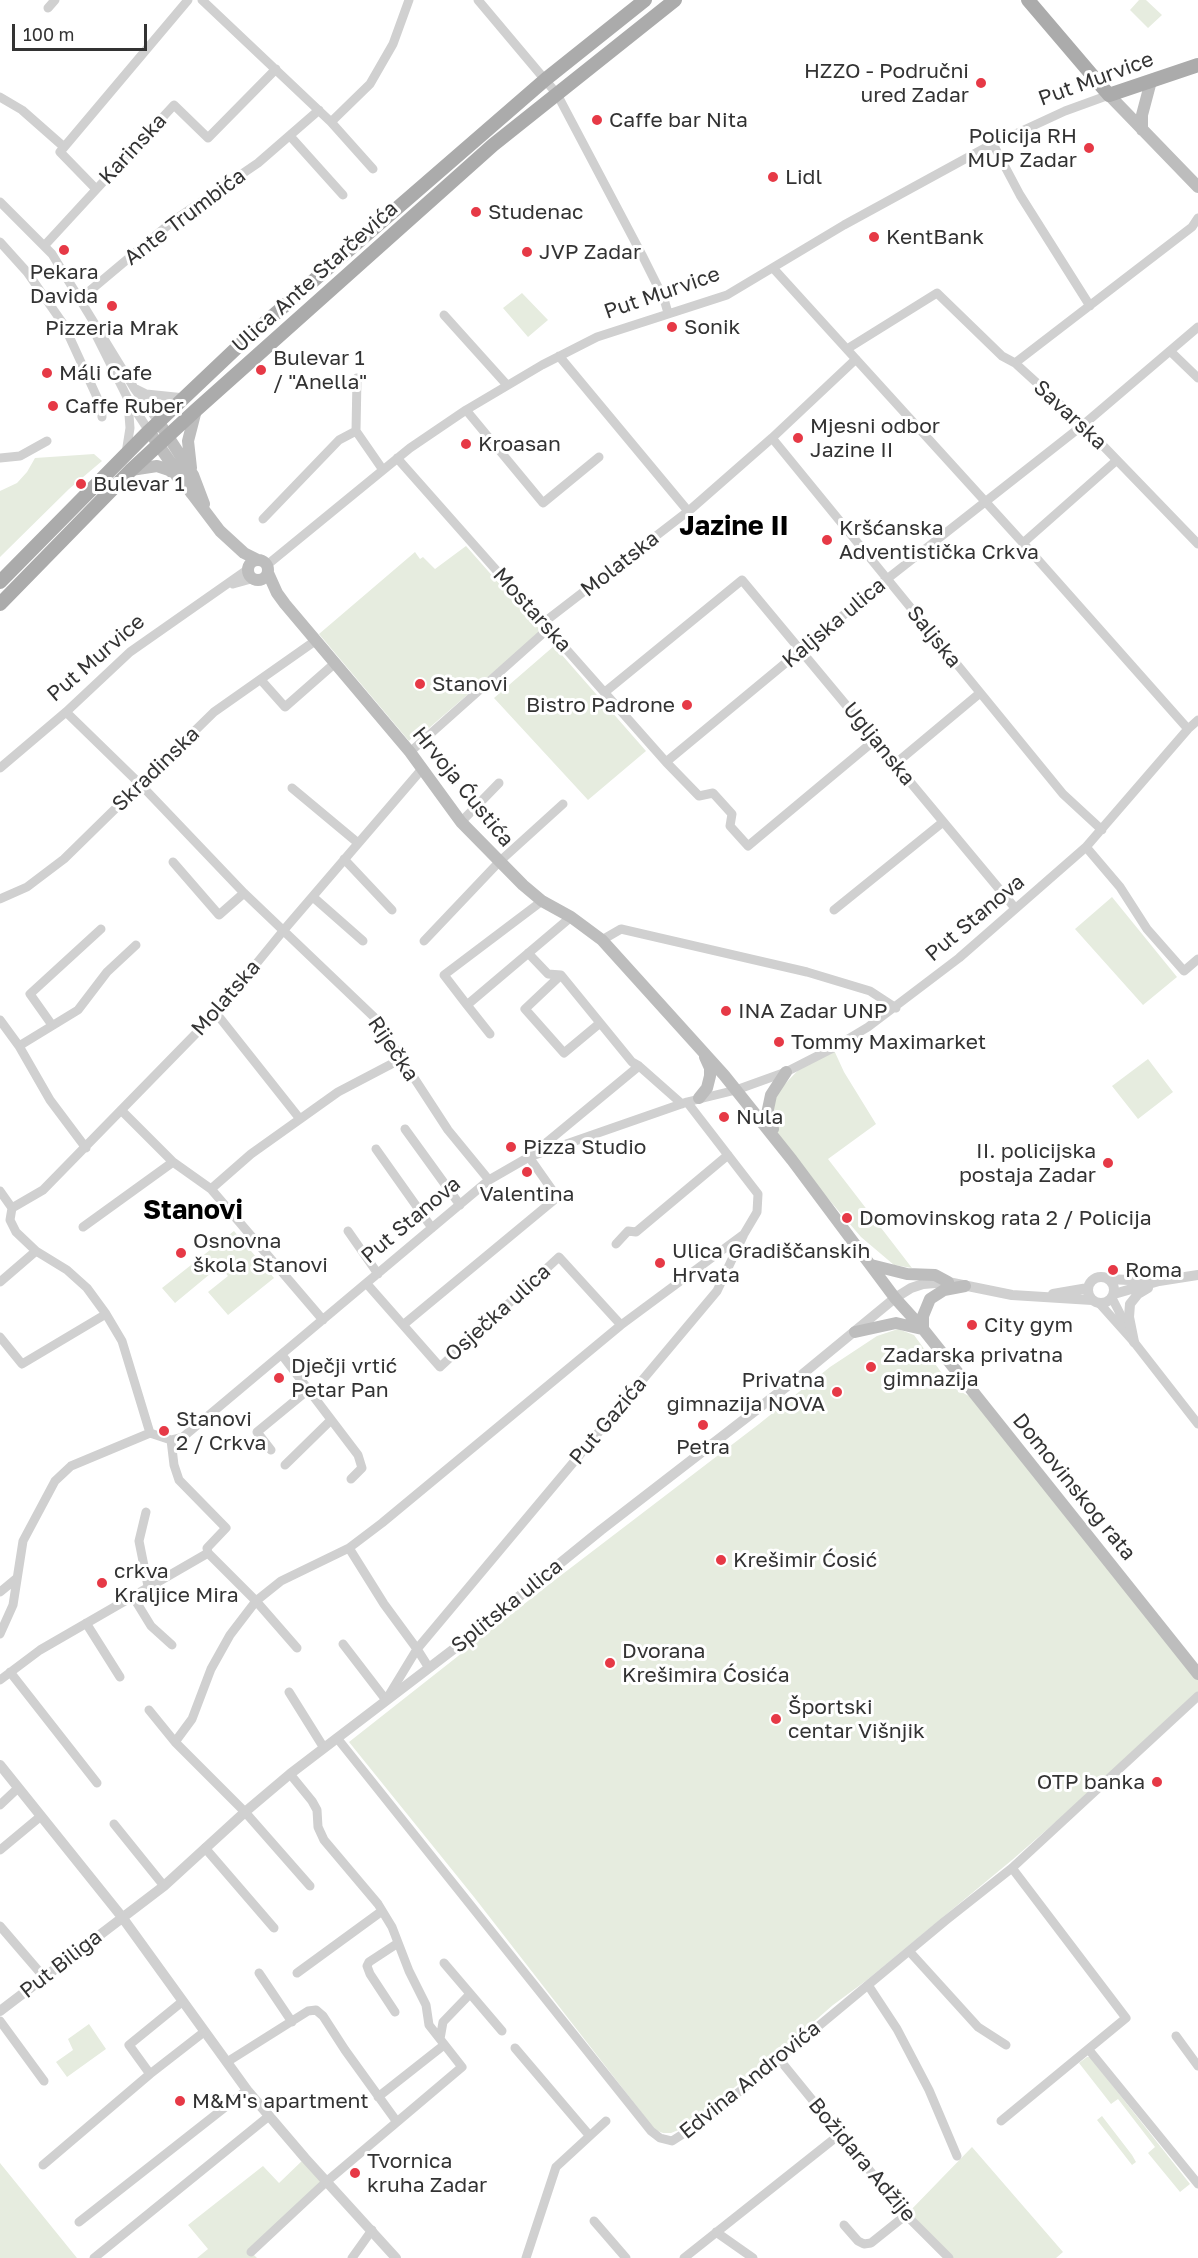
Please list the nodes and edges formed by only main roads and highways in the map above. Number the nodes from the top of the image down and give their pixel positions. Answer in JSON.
{"nodes":[{"id":1,"x":645,"y":0,"type":"edge"},
{"id":2,"x":675,"y":0,"type":"edge"},
{"id":3,"x":1028,"y":0,"type":"edge"},
{"id":4,"x":1198,"y":65,"type":"edge"},
{"id":5,"x":1150,"y":81,"type":"junction"},
{"id":6,"x":1109,"y":94,"type":"junction"},
{"id":7,"x":1142,"y":130,"type":"junction"},
{"id":8,"x":1198,"y":186,"type":"edge"},
{"id":9,"x":196,"y":410,"type":"junction"},
{"id":10,"x":154,"y":426,"type":"junction"},
{"id":11,"x":164,"y":440,"type":"junction"},
{"id":12,"x":132,"y":470,"type":"junction"},
{"id":13,"x":188,"y":478,"type":"junction"},
{"id":14,"x":232,"y":544,"type":"junction"},
{"id":15,"x":264,"y":566,"type":"junction"},
{"id":16,"x":252,"y":576,"type":"junction"},
{"id":17,"x":0,"y":582,"type":"edge"},
{"id":18,"x":277,"y":593,"type":"junction"},
{"id":19,"x":0,"y":604,"type":"edge"},
{"id":20,"x":702,"y":1050,"type":"junction"},
{"id":21,"x":786,"y":1072,"type":"road end"},
{"id":22,"x":689,"y":1101,"type":"road end"},
{"id":23,"x":782,"y":1146,"type":"junction"},
{"id":24,"x":871,"y":1266,"type":"junction"},
{"id":25,"x":948,"y":1282,"type":"road end"},
{"id":26,"x":965,"y":1286,"type":"road end"},
{"id":27,"x":923,"y":1329,"type":"junction"},
{"id":28,"x":855,"y":1332,"type":"road end"},
{"id":29,"x":1198,"y":1674,"type":"edge"}],
"edges":[{"from":1,"to":10,"type":"main road","name":"Ulica Ante Starčevića"},
{"from":2,"to":9,"type":"main road","name":"Ulica Ante Starčevića"},
{"from":3,"to":6,"type":"main road"},
{"from":4,"to":5,"type":"main road","name":"Put Murvice"},
{"from":5,"to":6,"type":"main road","name":"Put Murvice"},
{"from":5,"to":7,"type":"main road"},
{"from":6,"to":7,"type":"main road"},
{"from":7,"to":8,"type":"main road"},
{"from":9,"to":11,"type":"main road","name":"Ulica Ante Starčevića"},
{"from":9,"to":13,"type":"main road"},
{"from":10,"to":11,"type":"main road","name":"Hrvoja Ćustića"},
{"from":10,"to":17,"type":"main road","name":"Ulica Ante Starčevića"},
{"from":11,"to":12,"type":"main road","name":"Ulica Ante Starčevića"},
{"from":11,"to":13,"type":"main road","name":"Hrvoja Ćustića"},
{"from":12,"to":13,"type":"main road"},
{"from":12,"to":19,"type":"main road","name":"Ulica Ante Starčevića"},
{"from":13,"to":14,"type":"main road","name":"Hrvoja Ćustića"},
{"from":14,"to":15,"type":"main road","name":"Hrvoja Ćustića"},
{"from":14,"to":16,"type":"main road","name":"Hrvoja Ćustića"},
{"from":15,"to":16,"type":"main road"},
{"from":15,"to":16,"type":"main road"},
{"from":15,"to":18,"type":"main road","name":"Hrvoja Ćustića"},
{"from":16,"to":18,"type":"main road","name":"Hrvoja Ćustića"},
{"from":18,"to":20,"type":"main road","name":"Hrvoja Ćustića"},
{"from":20,"to":22,"type":"main road"},
{"from":20,"to":23,"type":"main road"},
{"from":21,"to":23,"type":"main road"},
{"from":23,"to":24,"type":"main road","name":"Domovinskog rata"},
{"from":24,"to":25,"type":"main road"},
{"from":24,"to":27,"type":"main road","name":"Domovinskog rata"},
{"from":26,"to":27,"type":"main road"},
{"from":27,"to":28,"type":"main road"},
{"from":27,"to":29,"type":"main road","name":"Domovinskog rata"}]}
